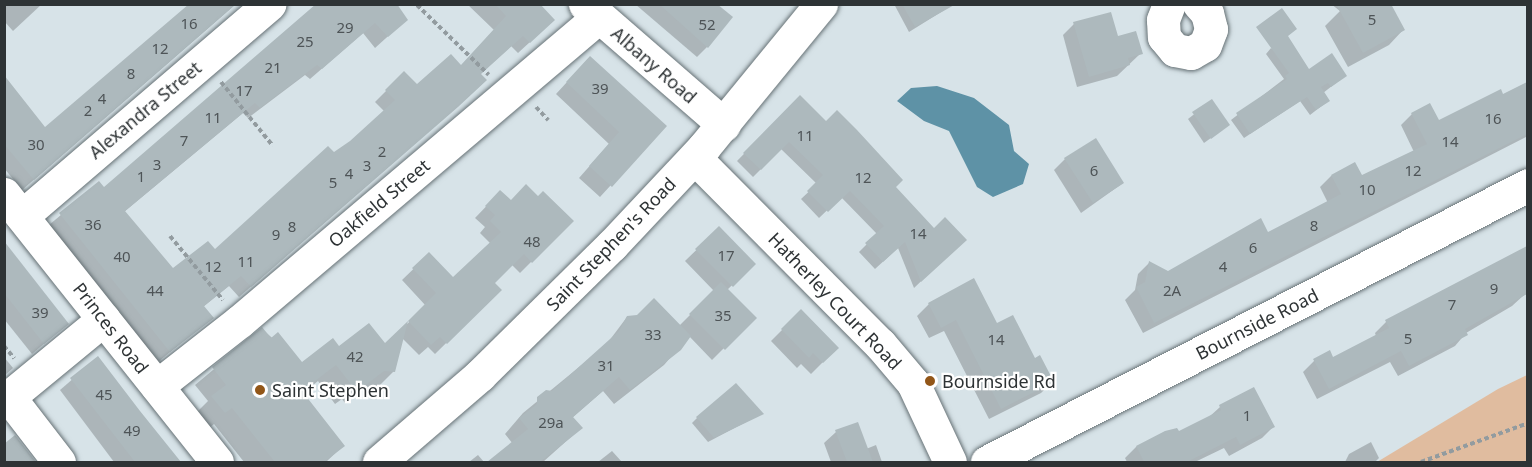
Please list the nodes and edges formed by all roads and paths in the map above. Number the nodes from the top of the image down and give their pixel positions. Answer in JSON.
{"nodes":[{"id":1,"x":269,"y":4,"type":"edge"},
{"id":2,"x":822,"y":4,"type":"edge"},
{"id":3,"x":1169,"y":4,"type":"edge"},
{"id":4,"x":1199,"y":4,"type":"edge"},
{"id":5,"x":417,"y":5,"type":"edge"},
{"id":6,"x":592,"y":10,"type":"edge"},
{"id":7,"x":204,"y":60,"type":"junction"},
{"id":8,"x":521,"y":98,"type":"junction"},
{"id":9,"x":548,"y":120,"type":"dead end"},
{"id":10,"x":724,"y":124,"type":"junction"},
{"id":11,"x":273,"y":146,"type":"dead end"},
{"id":12,"x":695,"y":158,"type":"junction"},
{"id":13,"x":1527,"y":185,"type":"edge"},
{"id":14,"x":13,"y":205,"type":"edge"},
{"id":15,"x":170,"y":236,"type":"dead end"},
{"id":16,"x":104,"y":320,"type":"junction"},
{"id":17,"x":240,"y":321,"type":"junction"},
{"id":18,"x":156,"y":386,"type":"junction"},
{"id":19,"x":7,"y":399,"type":"edge"},
{"id":20,"x":1527,"y":423,"type":"edge"},
{"id":21,"x":59,"y":462,"type":"edge"},
{"id":22,"x":217,"y":462,"type":"edge"},
{"id":23,"x":379,"y":462,"type":"edge"},
{"id":24,"x":950,"y":462,"type":"edge"},
{"id":25,"x":987,"y":462,"type":"edge"},
{"id":26,"x":1421,"y":462,"type":"edge"}],
"edges":[{"from":1,"to":7,"type":"street","name":"Alexandra Street"},
{"from":2,"to":10,"type":"street","name":"Saint Stephen's Road"},
{"from":3,"to":4,"type":"street"},
{"from":5,"to":8,"type":"path"},
{"from":6,"to":8,"type":"street","name":"Oakfield Street"},
{"from":6,"to":10,"type":"street","name":"Albany Road"},
{"from":7,"to":11,"type":"path"},
{"from":7,"to":14,"type":"street","name":"Alexandra Street"},
{"from":8,"to":9,"type":"path"},
{"from":8,"to":17,"type":"street","name":"Oakfield Street"},
{"from":10,"to":12,"type":"street","name":"Saint Stephen's Road"},
{"from":12,"to":23,"type":"street","name":"Saint Stephen's Road"},
{"from":12,"to":24,"type":"street","name":"Hatherley Court Road"},
{"from":13,"to":25,"type":"street","name":"Bournside Road"},
{"from":14,"to":16,"type":"street","name":"Princes Road"},
{"from":15,"to":17,"type":"path"},
{"from":16,"to":18,"type":"street","name":"Princes Road"},
{"from":16,"to":19,"type":"street"},
{"from":17,"to":18,"type":"street","name":"Oakfield Street"},
{"from":18,"to":22,"type":"street","name":"Princes Road"},
{"from":19,"to":21,"type":"street"},
{"from":20,"to":26,"type":"path"}]}
